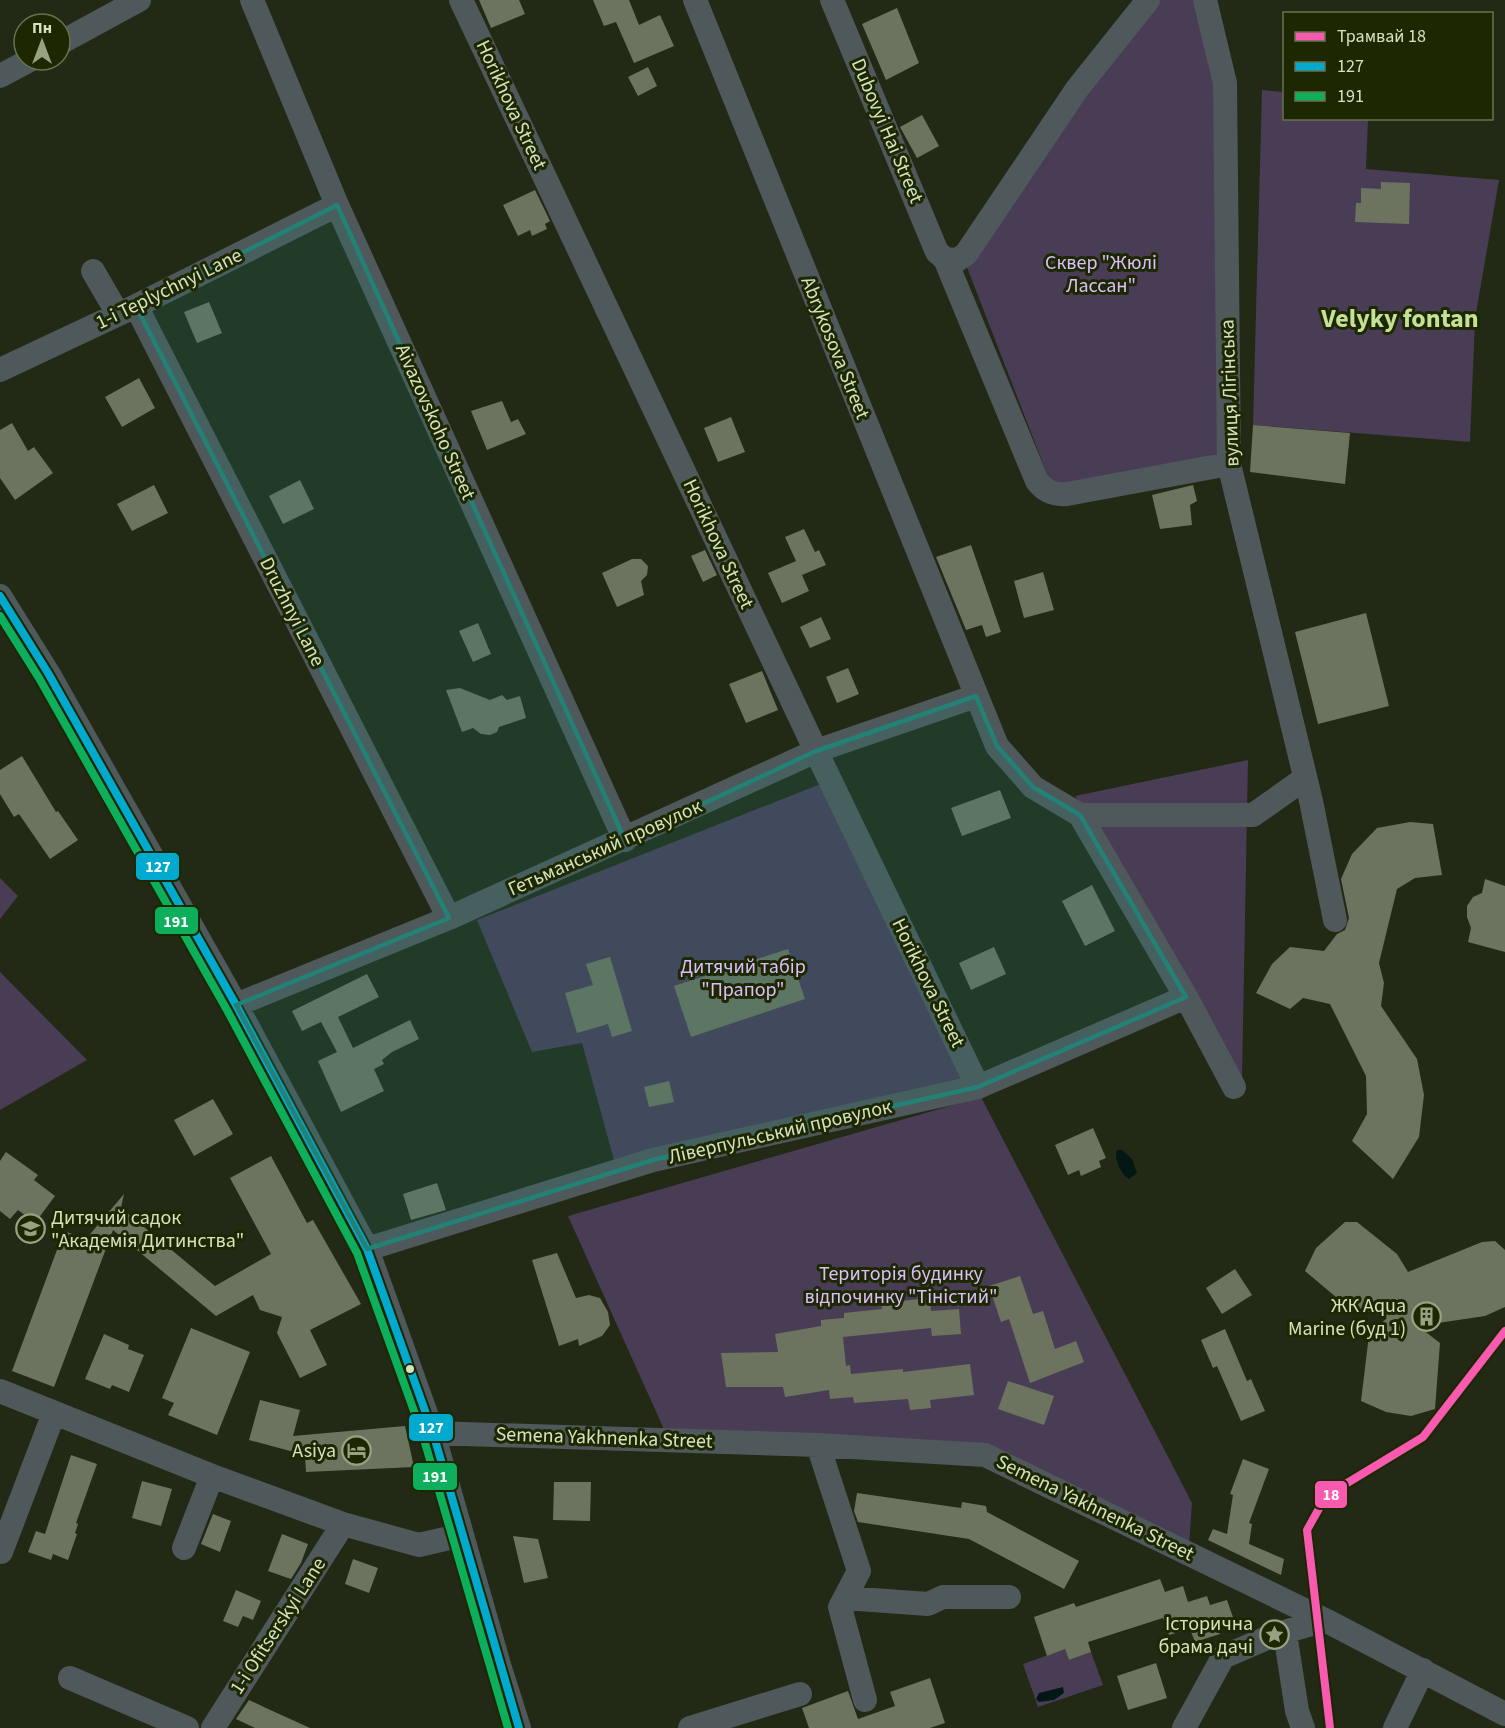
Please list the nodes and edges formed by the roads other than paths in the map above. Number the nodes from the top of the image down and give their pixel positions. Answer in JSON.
{"nodes":[{"id":1,"x":139,"y":0,"type":"edge"},
{"id":2,"x":252,"y":0,"type":"edge"},
{"id":3,"x":462,"y":0,"type":"edge"},
{"id":4,"x":694,"y":0,"type":"edge"},
{"id":5,"x":832,"y":0,"type":"edge"},
{"id":6,"x":1148,"y":0,"type":"edge"},
{"id":7,"x":1204,"y":0,"type":"edge"},
{"id":8,"x":72,"y":36,"type":"edge"},
{"id":9,"x":337,"y":205,"type":"junction"},
{"id":10,"x":945,"y":259,"type":"junction"},
{"id":11,"x":93,"y":271,"type":"dead end"},
{"id":12,"x":127,"y":310,"type":"junction"},
{"id":13,"x":0,"y":370,"type":"edge"},
{"id":14,"x":1229,"y":464,"type":"junction"},
{"id":15,"x":0,"y":596,"type":"edge"},
{"id":16,"x":976,"y":696,"type":"junction"},
{"id":17,"x":816,"y":752,"type":"junction"},
{"id":18,"x":1304,"y":779,"type":"junction"},
{"id":19,"x":1080,"y":814,"type":"junction"},
{"id":20,"x":625,"y":840,"type":"junction"},
{"id":21,"x":449,"y":918,"type":"junction"},
{"id":22,"x":1335,"y":920,"type":"dead end"},
{"id":23,"x":1186,"y":997,"type":"junction"},
{"id":24,"x":236,"y":1005,"type":"junction"},
{"id":25,"x":978,"y":1087,"type":"junction"},
{"id":26,"x":1234,"y":1087,"type":"dead end"},
{"id":27,"x":367,"y":1249,"type":"junction"},
{"id":28,"x":0,"y":1391,"type":"edge"},
{"id":29,"x":54,"y":1413,"type":"junction"},
{"id":30,"x":433,"y":1433,"type":"junction"},
{"id":31,"x":818,"y":1445,"type":"junction"},
{"id":32,"x":212,"y":1476,"type":"junction"},
{"id":33,"x":343,"y":1524,"type":"junction"},
{"id":34,"x":462,"y":1535,"type":"junction"},
{"id":35,"x":184,"y":1548,"type":"dead end"},
{"id":36,"x":2,"y":1552,"type":"dead end"},
{"id":37,"x":1009,"y":1596,"type":"dead end"},
{"id":38,"x":845,"y":1598,"type":"junction"},
{"id":39,"x":1325,"y":1620,"type":"junction"},
{"id":40,"x":1286,"y":1633,"type":"junction"},
{"id":41,"x":1423,"y":1670,"type":"junction"},
{"id":42,"x":70,"y":1678,"type":"dead end"},
{"id":43,"x":800,"y":1694,"type":"dead end"},
{"id":44,"x":865,"y":1700,"type":"dead end"},
{"id":45,"x":1505,"y":1714,"type":"edge"},
{"id":46,"x":187,"y":1728,"type":"edge"},
{"id":47,"x":213,"y":1728,"type":"edge"},
{"id":48,"x":519,"y":1728,"type":"edge"},
{"id":49,"x":690,"y":1728,"type":"edge"},
{"id":50,"x":1184,"y":1728,"type":"edge"},
{"id":51,"x":1303,"y":1728,"type":"edge"},
{"id":52,"x":1395,"y":1728,"type":"edge"}],
"edges":[{"from":1,"to":8,"type":"street"},
{"from":2,"to":9,"type":"street","name":"Aivazovskoho Street"},
{"from":3,"to":17,"type":"street","name":"Horikhova Street"},
{"from":4,"to":16,"type":"street","name":"Abrykosova Street"},
{"from":5,"to":10,"type":"street","name":"Dubovyi Hai Street"},
{"from":6,"to":10,"type":"street"},
{"from":7,"to":14,"type":"street","name":"вулиця Лігінська"},
{"from":9,"to":12,"type":"street","name":"1-i Teplychnyi Lane"},
{"from":9,"to":20,"type":"street","name":"Aivazovskoho Street"},
{"from":10,"to":14,"type":"street","name":"Dubovyi Hai Street"},
{"from":11,"to":12,"type":"street","name":"Druzhnyi Lane"},
{"from":12,"to":13,"type":"street","name":"1-i Teplychnyi Lane"},
{"from":12,"to":21,"type":"street","name":"Druzhnyi Lane"},
{"from":14,"to":18,"type":"street","name":"вулиця Лігінська"},
{"from":15,"to":24,"type":"street"},
{"from":16,"to":17,"type":"street","name":"Гетьманський провулок"},
{"from":16,"to":19,"type":"street","name":"Abrykosova Street"},
{"from":17,"to":20,"type":"street","name":"Гетьманський провулок"},
{"from":17,"to":25,"type":"street","name":"Horikhova Street"},
{"from":18,"to":19,"type":"street"},
{"from":18,"to":22,"type":"street","name":"вулиця Лігінська"},
{"from":19,"to":23,"type":"street"},
{"from":20,"to":21,"type":"street","name":"Гетьманський провулок"},
{"from":21,"to":24,"type":"street","name":"Гетьманський провулок"},
{"from":23,"to":25,"type":"street","name":"Ліверпульський провулок"},
{"from":23,"to":26,"type":"street"},
{"from":24,"to":27,"type":"street"},
{"from":25,"to":27,"type":"street","name":"Ліверпульський провулок"},
{"from":27,"to":30,"type":"street"},
{"from":28,"to":29,"type":"street"},
{"from":29,"to":32,"type":"street"},
{"from":29,"to":36,"type":"street"},
{"from":30,"to":31,"type":"street","name":"Semena Yakhnenka Street"},
{"from":30,"to":34,"type":"street"},
{"from":31,"to":38,"type":"street"},
{"from":31,"to":39,"type":"street","name":"Semena Yakhnenka Street"},
{"from":32,"to":33,"type":"street"},
{"from":32,"to":35,"type":"street"},
{"from":33,"to":34,"type":"street"},
{"from":33,"to":47,"type":"street","name":"1-i Ofitserskyi Lane"},
{"from":34,"to":48,"type":"street"},
{"from":37,"to":38,"type":"street"},
{"from":38,"to":44,"type":"street"},
{"from":39,"to":40,"type":"street"},
{"from":39,"to":41,"type":"street","name":"Semena Yakhnenka Street"},
{"from":40,"to":50,"type":"street"},
{"from":40,"to":51,"type":"street"},
{"from":41,"to":45,"type":"street","name":"Semena Yakhnenka Street"},
{"from":41,"to":52,"type":"street"},
{"from":42,"to":46,"type":"street"},
{"from":43,"to":49,"type":"street"}]}
